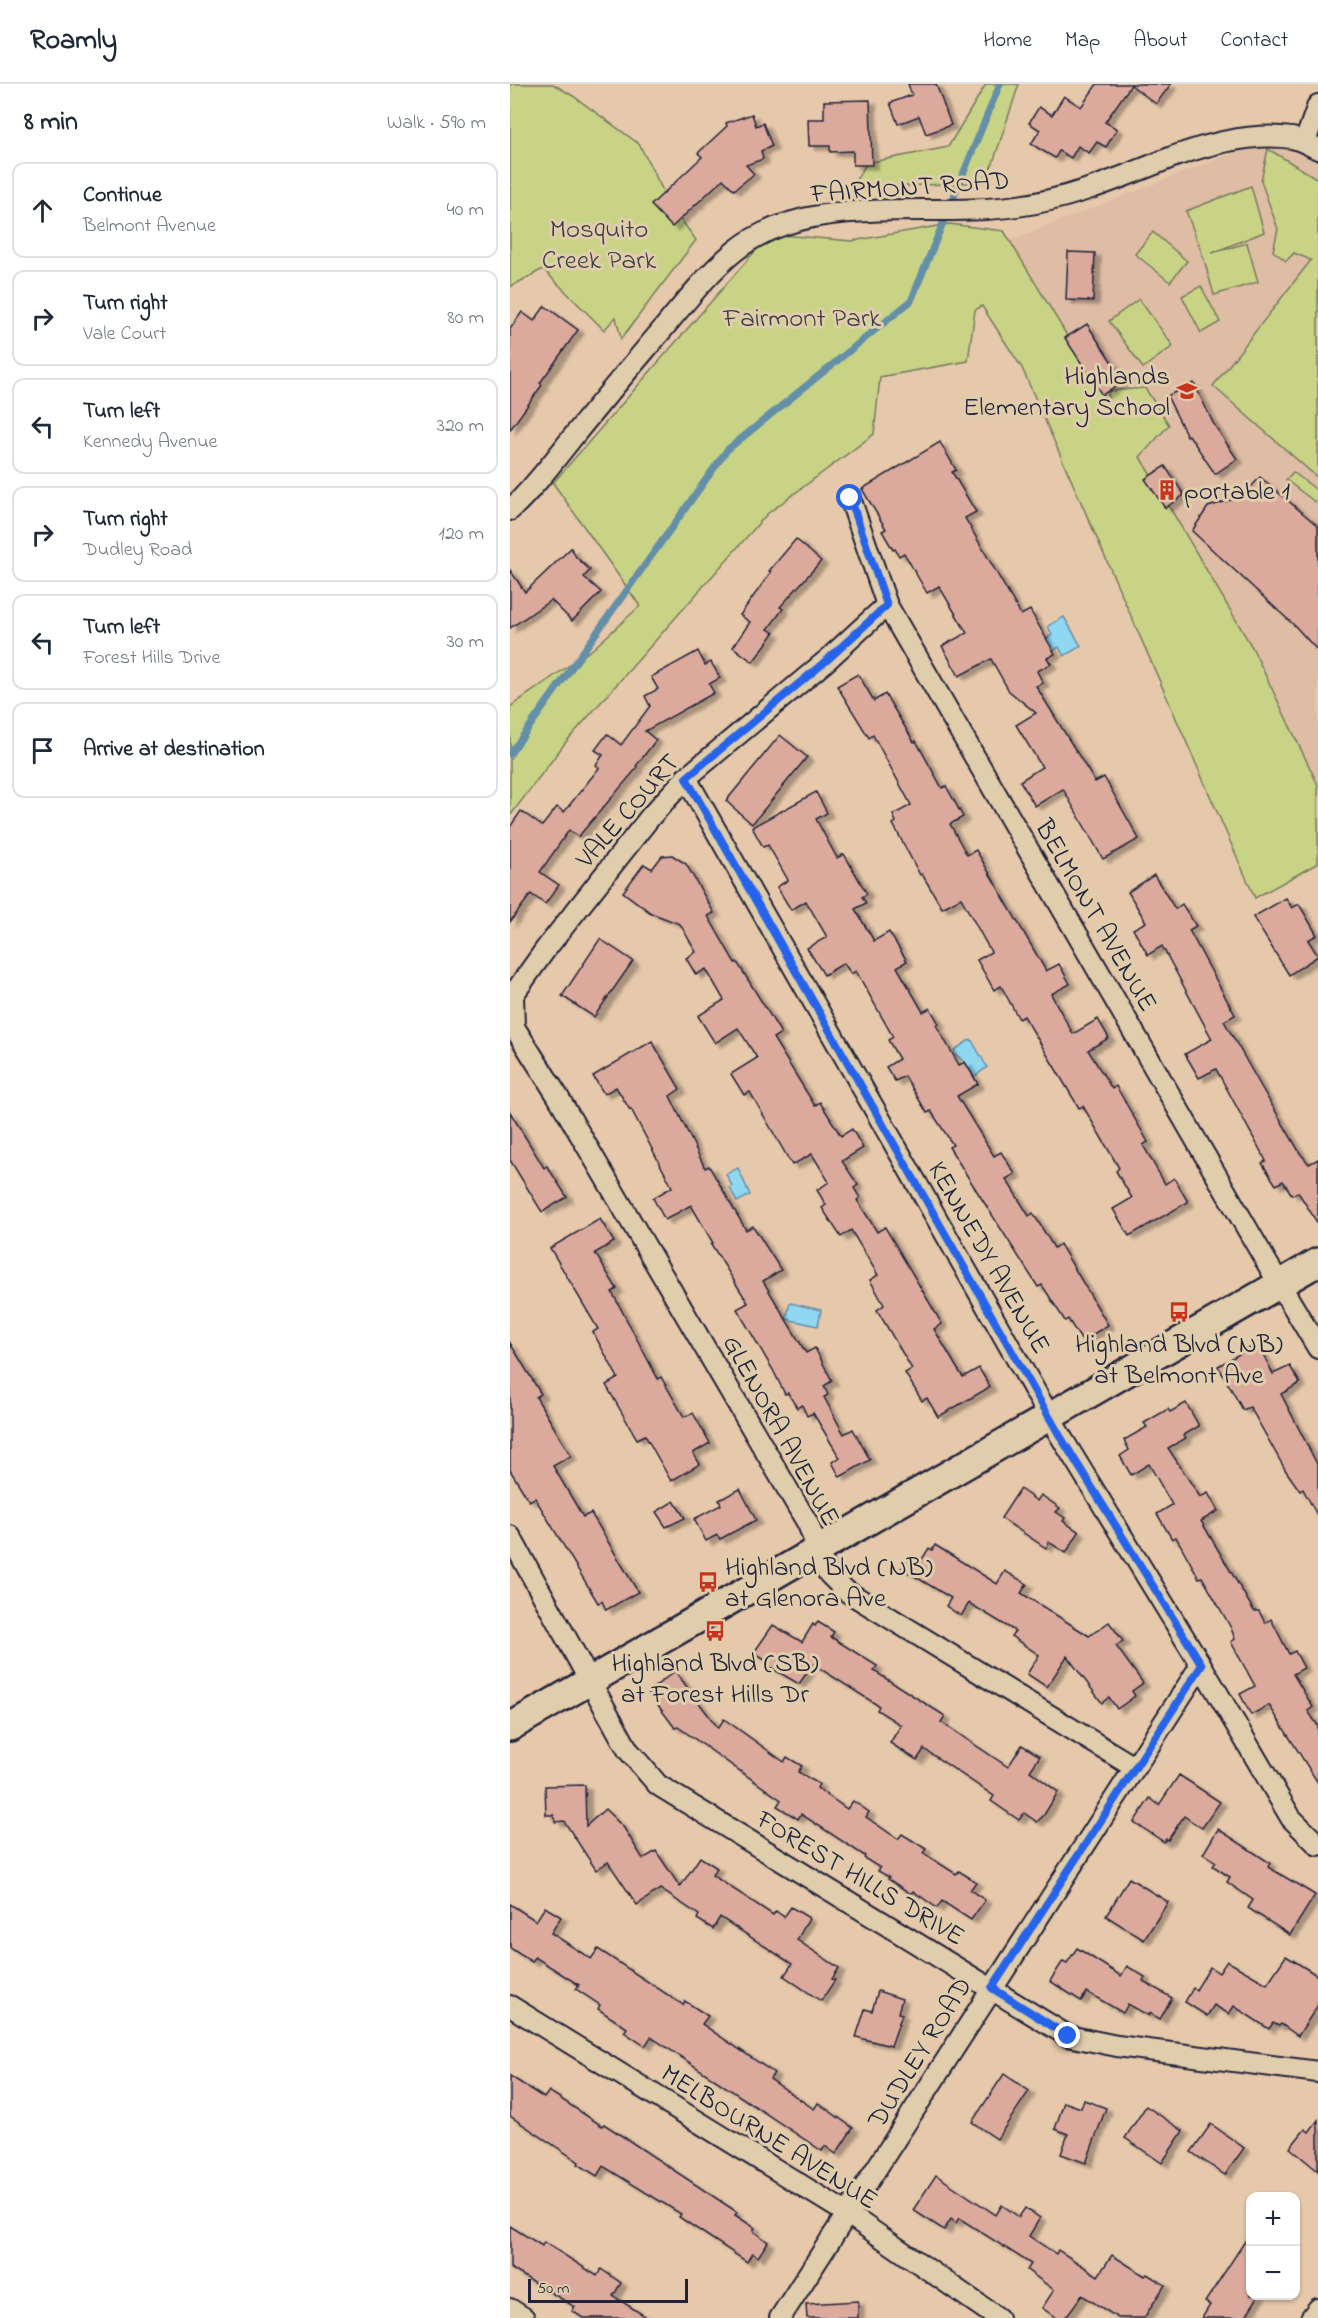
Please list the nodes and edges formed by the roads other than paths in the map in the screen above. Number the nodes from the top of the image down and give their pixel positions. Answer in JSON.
{"nodes":[{"id":1,"x":1318,"y":105,"type":"edge"},
{"id":2,"x":1312,"y":146,"type":"edge"},
{"id":3,"x":850,"y":498,"type":"dead end"},
{"id":4,"x":510,"y":510,"type":"edge"},
{"id":5,"x":887,"y":605,"type":"junction"},
{"id":6,"x":686,"y":778,"type":"junction"},
{"id":7,"x":557,"y":1095,"type":"joint"},
{"id":8,"x":1318,"y":1262,"type":"edge"},
{"id":9,"x":1279,"y":1285,"type":"junction"},
{"id":10,"x":1318,"y":1348,"type":"edge"},
{"id":11,"x":1050,"y":1417,"type":"junction"},
{"id":12,"x":510,"y":1536,"type":"edge"},
{"id":13,"x":817,"y":1550,"type":"junction"},
{"id":14,"x":1202,"y":1665,"type":"junction"},
{"id":15,"x":589,"y":1681,"type":"junction"},
{"id":16,"x":510,"y":1727,"type":"edge"},
{"id":17,"x":1134,"y":1767,"type":"junction"},
{"id":18,"x":1318,"y":1845,"type":"edge"},
{"id":19,"x":992,"y":1988,"type":"junction"},
{"id":20,"x":510,"y":2006,"type":"edge"},
{"id":21,"x":1318,"y":2072,"type":"edge"},
{"id":22,"x":848,"y":2214,"type":"junction"},
{"id":23,"x":510,"y":2309,"type":"edge"},
{"id":24,"x":1318,"y":2309,"type":"edge"},
{"id":25,"x":524,"y":2318,"type":"edge"},
{"id":26,"x":780,"y":2318,"type":"edge"},
{"id":27,"x":998,"y":2318,"type":"edge"},
{"id":28,"x":1311,"y":2318,"type":"edge"}],
"edges":[{"from":1,"to":2,"type":"street"},
{"from":2,"to":4,"type":"street","name":"FAIRMONT ROAD"},
{"from":3,"to":5,"type":"street","name":"BELMONT AVENUE"},
{"from":5,"to":6,"type":"street","name":"VALE COURT"},
{"from":5,"to":9,"type":"street","name":"BELMONT AVENUE"},
{"from":6,"to":7,"type":"street","name":"VALE COURT"},
{"from":6,"to":11,"type":"street","name":"KENNEDY AVENUE"},
{"from":7,"to":13,"type":"street","name":"GLENORA AVENUE"},
{"from":8,"to":9,"type":"street"},
{"from":9,"to":10,"type":"street","name":"BELMONT AVENUE"},
{"from":9,"to":11,"type":"street"},
{"from":11,"to":13,"type":"street"},
{"from":11,"to":14,"type":"street","name":"KENNEDY AVENUE"},
{"from":12,"to":15,"type":"street","name":"FOREST HILLS DRIVE"},
{"from":13,"to":15,"type":"street"},
{"from":13,"to":17,"type":"street","name":"GLENORA AVENUE"},
{"from":14,"to":17,"type":"street","name":"DUDLEY ROAD"},
{"from":14,"to":18,"type":"street","name":"KENNEDY AVENUE"},
{"from":15,"to":16,"type":"street"},
{"from":15,"to":19,"type":"street","name":"FOREST HILLS DRIVE"},
{"from":17,"to":19,"type":"street","name":"DUDLEY ROAD"},
{"from":19,"to":21,"type":"street","name":"FOREST HILLS DRIVE"},
{"from":19,"to":22,"type":"street","name":"DUDLEY ROAD"},
{"from":20,"to":22,"type":"street","name":"MELBOURNE AVENUE"},
{"from":22,"to":26,"type":"street","name":"DUDLEY ROAD"},
{"from":22,"to":27,"type":"street","name":"MELBOURNE AVENUE"},
{"from":23,"to":25,"type":"street"},
{"from":24,"to":28,"type":"street"}]}
